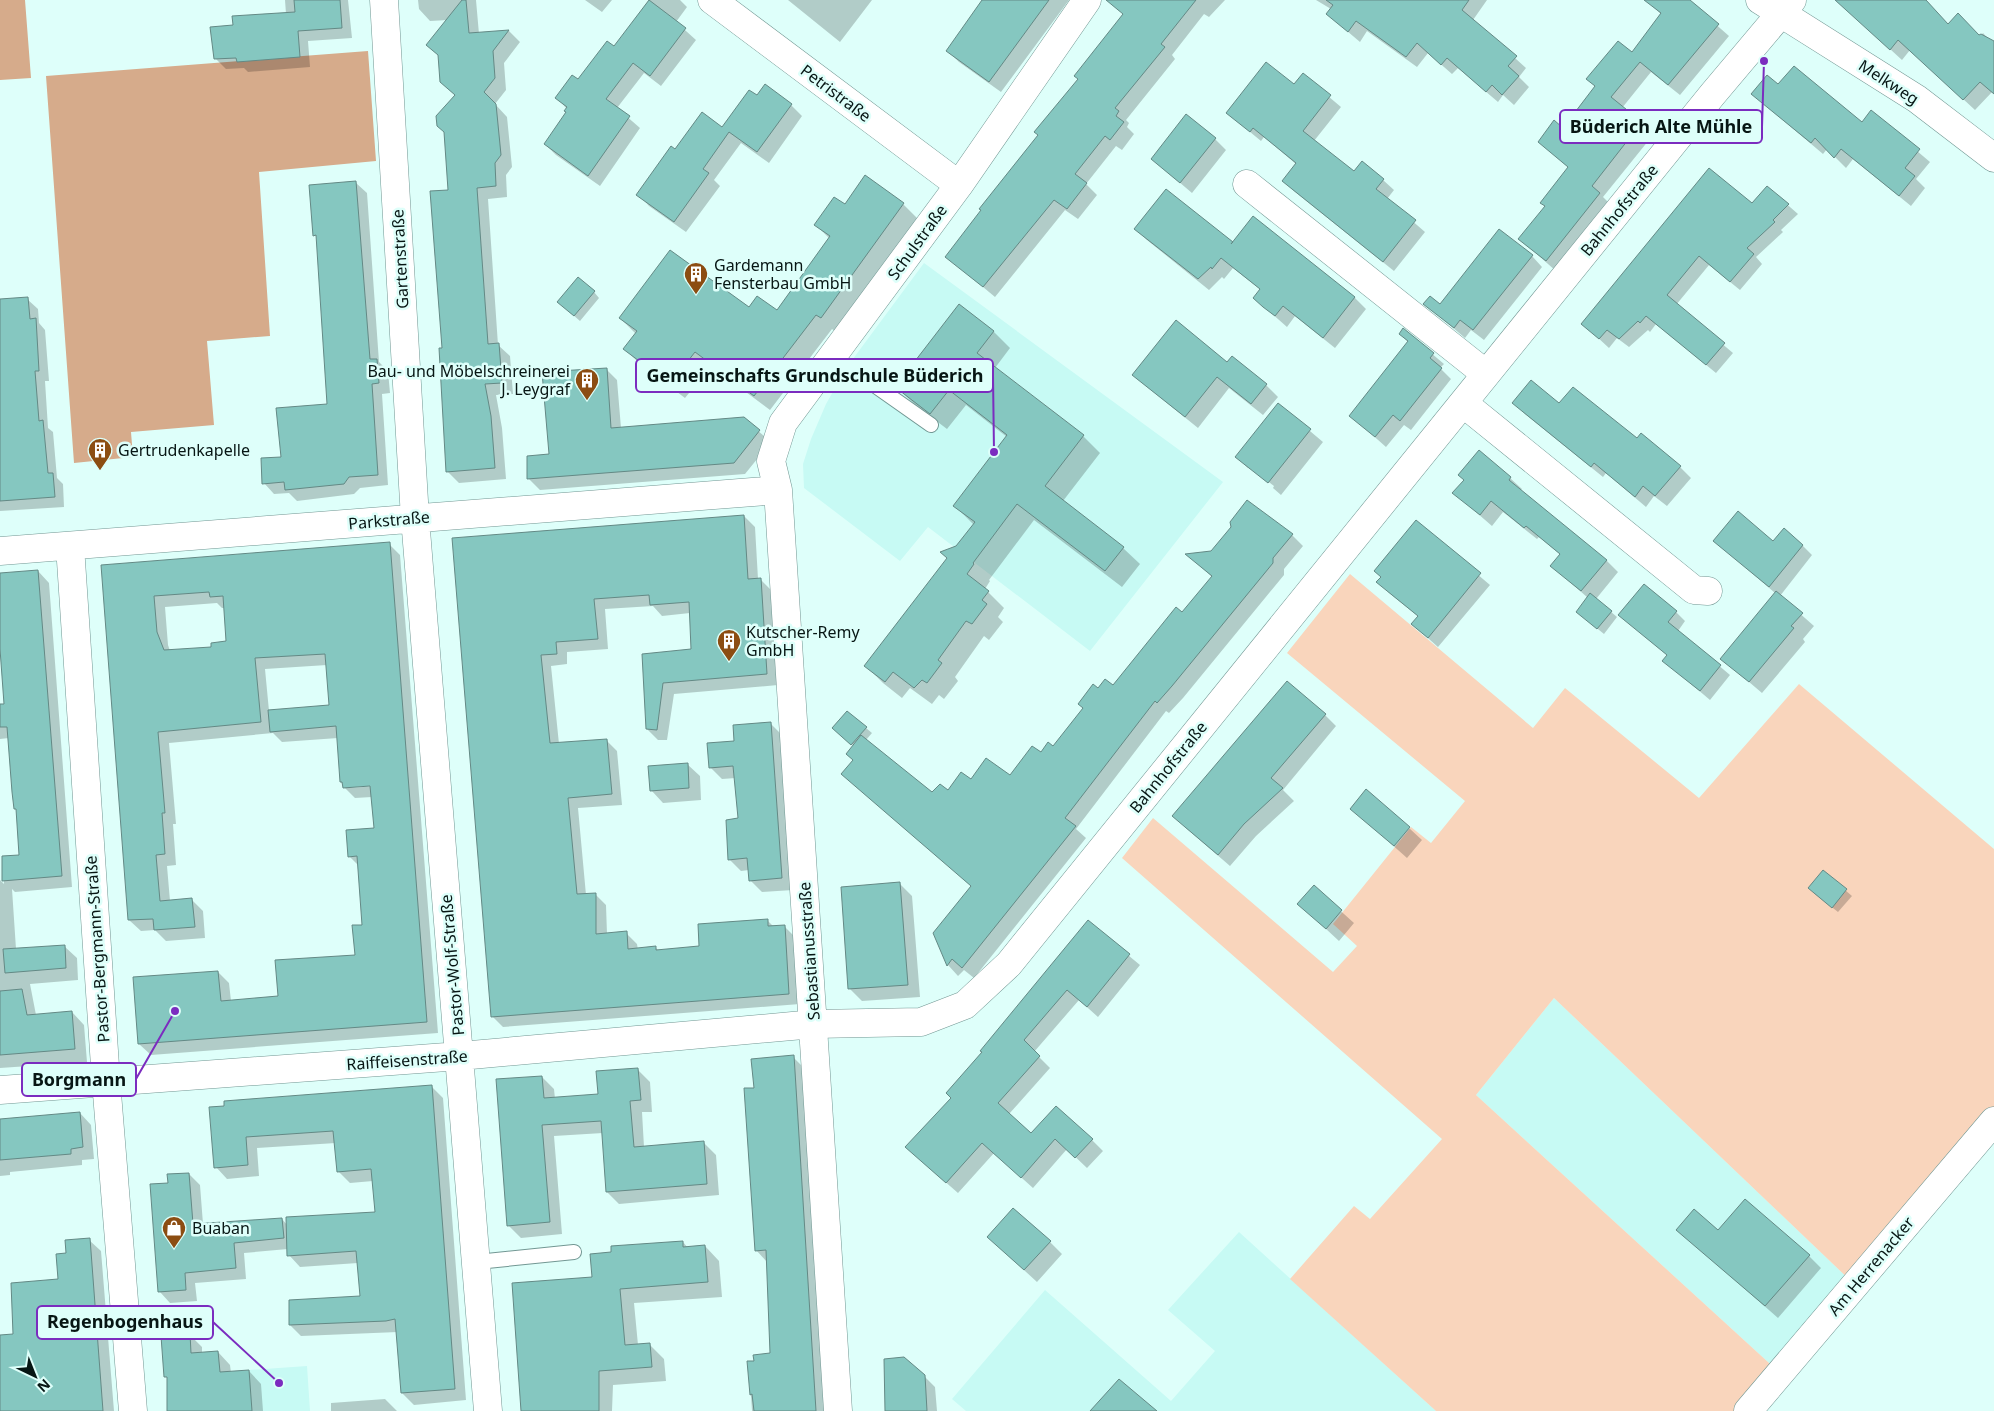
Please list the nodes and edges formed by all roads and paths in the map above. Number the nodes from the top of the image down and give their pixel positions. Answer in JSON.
{"nodes":[{"id":1,"x":384,"y":0,"type":"edge"},
{"id":2,"x":712,"y":0,"type":"edge"},
{"id":3,"x":1087,"y":0,"type":"edge"},
{"id":4,"x":1778,"y":4,"type":"edge"},
{"id":5,"x":1994,"y":158,"type":"edge"},
{"id":6,"x":1248,"y":184,"type":"dead end"},
{"id":7,"x":959,"y":185,"type":"junction"},
{"id":8,"x":833,"y":356,"type":"junction"},
{"id":9,"x":1486,"y":374,"type":"junction"},
{"id":10,"x":1463,"y":403,"type":"junction"},
{"id":11,"x":931,"y":425,"type":"dead end"},
{"id":12,"x":778,"y":490,"type":"junction"},
{"id":13,"x":415,"y":518,"type":"junction"},
{"id":14,"x":70,"y":546,"type":"junction"},
{"id":15,"x":0,"y":551,"type":"edge"},
{"id":16,"x":1708,"y":591,"type":"dead end"},
{"id":17,"x":814,"y":1024,"type":"junction"},
{"id":18,"x":460,"y":1056,"type":"junction"},
{"id":19,"x":106,"y":1081,"type":"junction"},
{"id":20,"x":0,"y":1090,"type":"edge"},
{"id":21,"x":1994,"y":1121,"type":"edge"},
{"id":22,"x":574,"y":1252,"type":"dead end"},
{"id":23,"x":477,"y":1262,"type":"junction"},
{"id":24,"x":133,"y":1411,"type":"edge"},
{"id":25,"x":488,"y":1411,"type":"edge"},
{"id":26,"x":838,"y":1411,"type":"edge"},
{"id":27,"x":1748,"y":1411,"type":"edge"}],
"edges":[{"from":1,"to":13,"type":"street","name":"Gartenstraße"},
{"from":2,"to":7,"type":"street","name":"Petristraße"},
{"from":3,"to":7,"type":"street","name":"Schulstraße"},
{"from":4,"to":5,"type":"street","name":"Melkweg"},
{"from":4,"to":9,"type":"street","name":"Bahnhofstraße"},
{"from":6,"to":9,"type":"street"},
{"from":7,"to":8,"type":"street","name":"Schulstraße"},
{"from":8,"to":11,"type":"lane"},
{"from":8,"to":12,"type":"street","name":"Schulstraße"},
{"from":9,"to":10,"type":"street","name":"Bahnhofstraße"},
{"from":10,"to":16,"type":"street"},
{"from":10,"to":17,"type":"street","name":"Bahnhofstraße"},
{"from":12,"to":13,"type":"street","name":"Parkstraße"},
{"from":12,"to":17,"type":"street","name":"Sebastianusstraße"},
{"from":13,"to":14,"type":"street","name":"Parkstraße"},
{"from":13,"to":18,"type":"street","name":"Pastor-Wolf-Straße"},
{"from":14,"to":15,"type":"street","name":"Parkstraße"},
{"from":14,"to":19,"type":"street","name":"Pastor-Bergmann-Straße"},
{"from":17,"to":18,"type":"street","name":"Raiffeisenstraße"},
{"from":17,"to":26,"type":"street","name":"Sebastianusstraße"},
{"from":18,"to":19,"type":"street","name":"Raiffeisenstraße"},
{"from":18,"to":23,"type":"street","name":"Pastor-Wolf-Straße"},
{"from":19,"to":20,"type":"street","name":"Raiffeisenstraße"},
{"from":19,"to":24,"type":"street","name":"Pastor-Bergmann-Straße"},
{"from":21,"to":27,"type":"street","name":"Am Herrenacker"},
{"from":22,"to":23,"type":"lane"},
{"from":23,"to":25,"type":"street","name":"Pastor-Wolf-Straße"}]}
